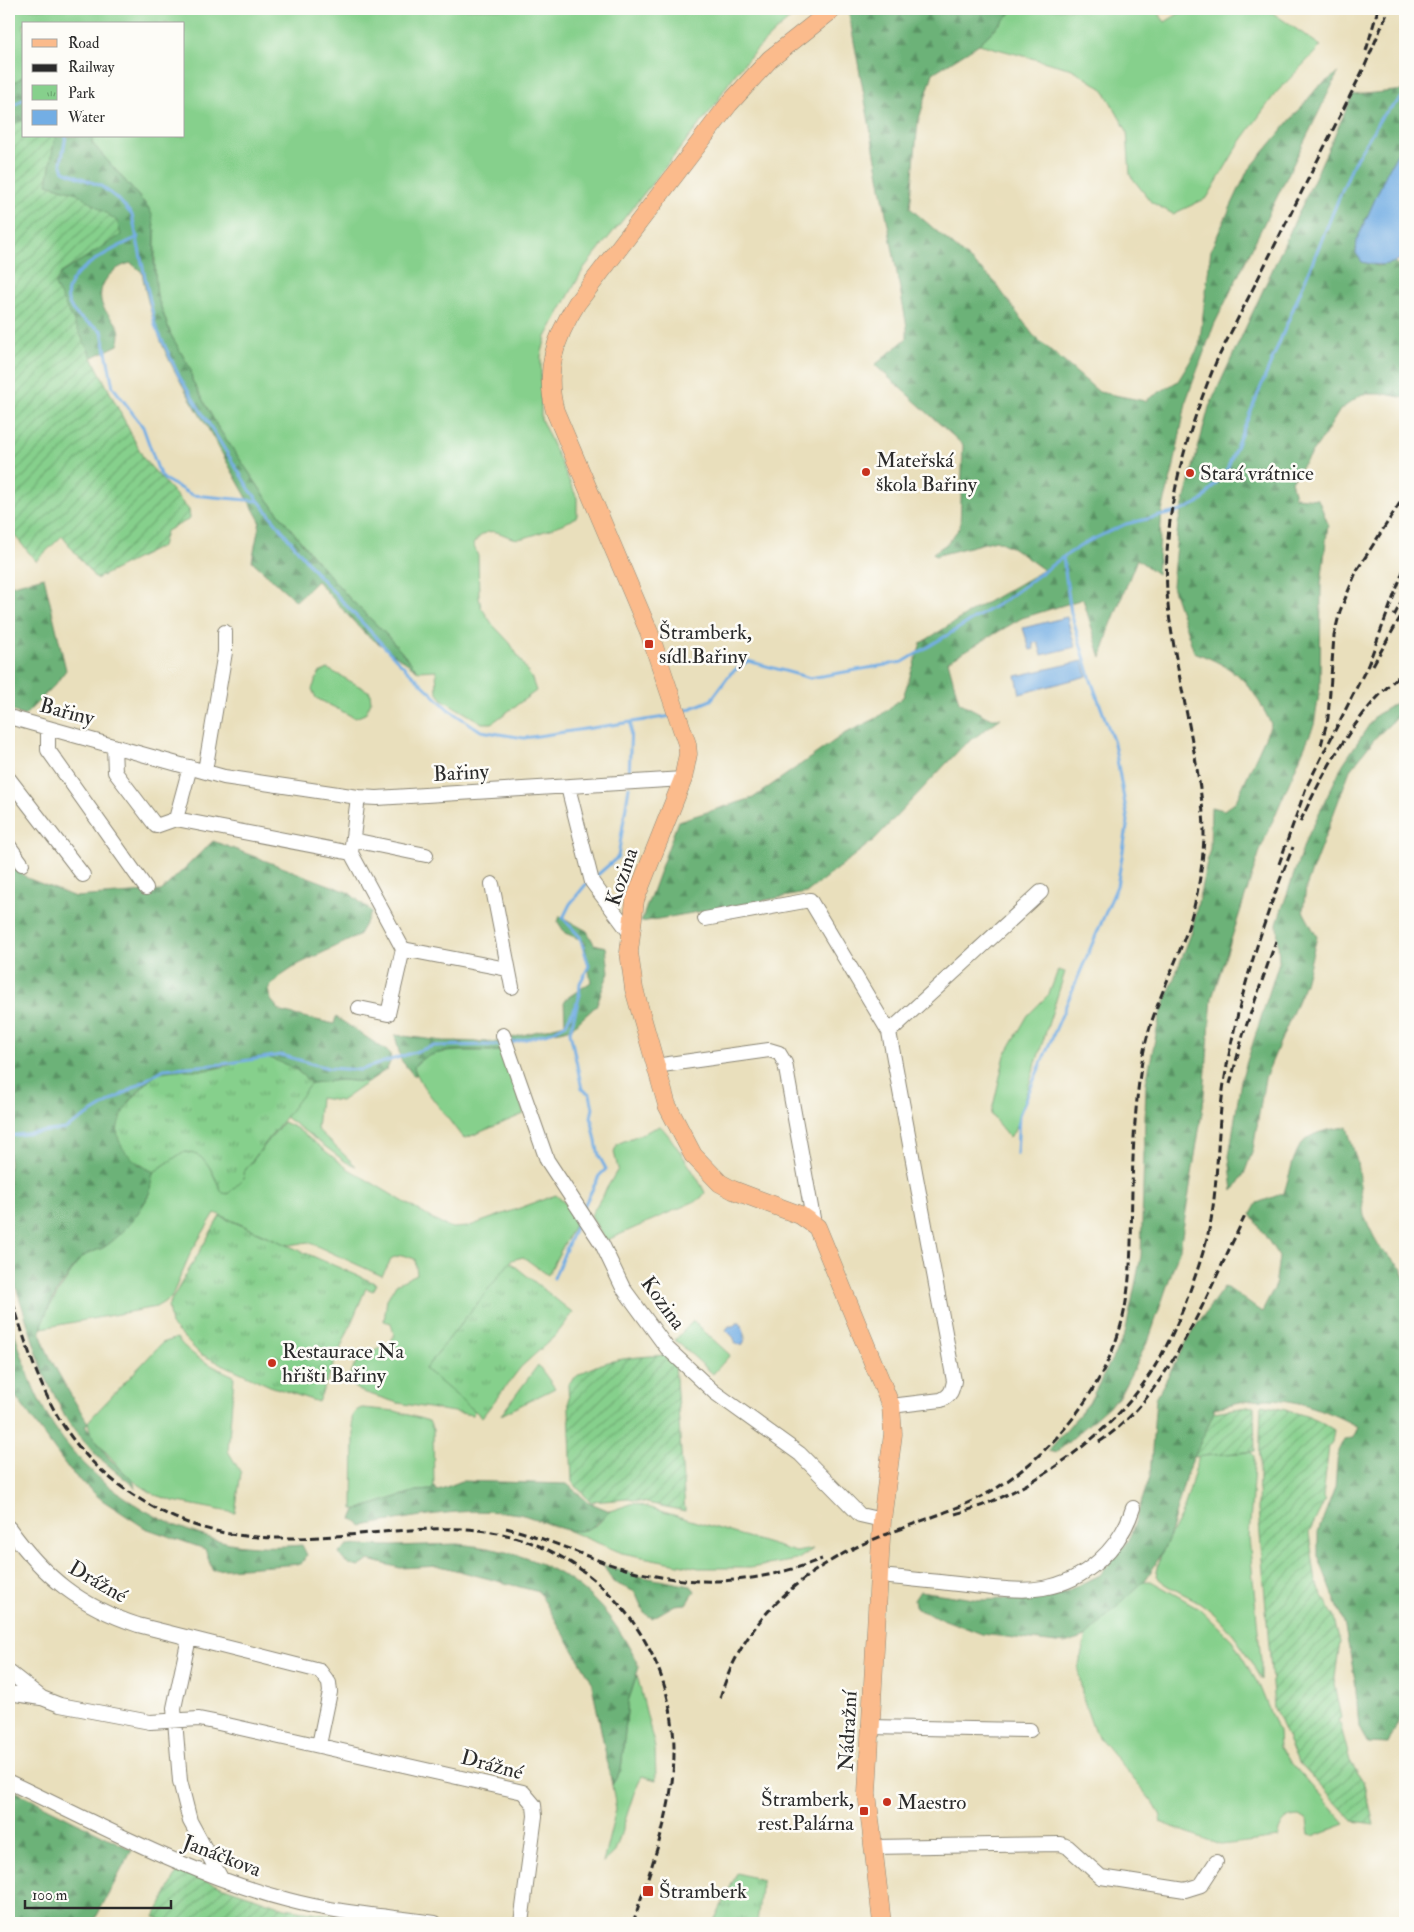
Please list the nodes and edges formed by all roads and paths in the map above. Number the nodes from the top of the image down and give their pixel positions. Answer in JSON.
{"nodes":[{"id":1,"x":833,"y":9,"type":"edge"},
{"id":2,"x":226,"y":632,"type":"dead end"},
{"id":3,"x":9,"y":717,"type":"edge"},
{"id":4,"x":48,"y":728,"type":"junction"},
{"id":5,"x":114,"y":746,"type":"junction"},
{"id":6,"x":190,"y":767,"type":"junction"},
{"id":7,"x":205,"y":771,"type":"junction"},
{"id":8,"x":9,"y":779,"type":"edge"},
{"id":9,"x":683,"y":779,"type":"junction"},
{"id":10,"x":568,"y":787,"type":"junction"},
{"id":11,"x":358,"y":797,"type":"junction"},
{"id":12,"x":176,"y":819,"type":"junction"},
{"id":13,"x":9,"y":846,"type":"edge"},
{"id":14,"x":352,"y":846,"type":"junction"},
{"id":15,"x":426,"y":855,"type":"dead end"},
{"id":16,"x":22,"y":864,"type":"dead end"},
{"id":17,"x":83,"y":875,"type":"dead end"},
{"id":18,"x":492,"y":884,"type":"dead end"},
{"id":19,"x":146,"y":888,"type":"dead end"},
{"id":20,"x":1041,"y":892,"type":"dead end"},
{"id":21,"x":705,"y":919,"type":"dead end"},
{"id":22,"x":630,"y":933,"type":"junction"},
{"id":23,"x":403,"y":949,"type":"junction"},
{"id":24,"x":507,"y":969,"type":"junction"},
{"id":25,"x":512,"y":987,"type":"dead end"},
{"id":26,"x":359,"y":1008,"type":"dead end"},
{"id":27,"x":889,"y":1032,"type":"junction"},
{"id":28,"x":502,"y":1035,"type":"dead end"},
{"id":29,"x":655,"y":1066,"type":"junction"},
{"id":30,"x":814,"y":1224,"type":"junction"},
{"id":31,"x":891,"y":1406,"type":"junction"},
{"id":32,"x":1133,"y":1508,"type":"dead end"},
{"id":33,"x":9,"y":1528,"type":"edge"},
{"id":34,"x":882,"y":1528,"type":"junction"},
{"id":35,"x":879,"y":1576,"type":"junction"},
{"id":36,"x":189,"y":1638,"type":"junction"},
{"id":37,"x":9,"y":1672,"type":"edge"},
{"id":38,"x":9,"y":1693,"type":"edge"},
{"id":39,"x":42,"y":1698,"type":"junction"},
{"id":40,"x":175,"y":1720,"type":"junction"},
{"id":41,"x":869,"y":1727,"type":"junction"},
{"id":42,"x":1030,"y":1730,"type":"dead end"},
{"id":43,"x":319,"y":1745,"type":"junction"},
{"id":44,"x":9,"y":1782,"type":"edge"},
{"id":45,"x":873,"y":1847,"type":"junction"},
{"id":46,"x":1216,"y":1862,"type":"dead end"},
{"id":47,"x":221,"y":1878,"type":"junction"},
{"id":48,"x":884,"y":1919,"type":"edge"},
{"id":49,"x":435,"y":1923,"type":"edge"},
{"id":50,"x":521,"y":1923,"type":"edge"}],
"edges":[{"from":1,"to":9,"type":"main road","name":"Kozina"},
{"from":2,"to":7,"type":"street"},
{"from":3,"to":4,"type":"street","name":"Bařiny"},
{"from":4,"to":5,"type":"street","name":"Bařiny"},
{"from":4,"to":19,"type":"street"},
{"from":5,"to":6,"type":"street","name":"Bařiny"},
{"from":5,"to":12,"type":"street","name":"Bařiny"},
{"from":6,"to":7,"type":"street","name":"Bařiny"},
{"from":6,"to":12,"type":"street"},
{"from":7,"to":11,"type":"street","name":"Bařiny"},
{"from":8,"to":17,"type":"street"},
{"from":9,"to":10,"type":"street","name":"Bařiny"},
{"from":9,"to":22,"type":"main road","name":"Kozina"},
{"from":10,"to":11,"type":"street","name":"Bařiny"},
{"from":10,"to":22,"type":"street"},
{"from":11,"to":14,"type":"street"},
{"from":12,"to":14,"type":"street","name":"Bařiny"},
{"from":13,"to":16,"type":"street"},
{"from":14,"to":15,"type":"street","name":"Bařiny"},
{"from":14,"to":23,"type":"street"},
{"from":18,"to":24,"type":"street"},
{"from":20,"to":27,"type":"street"},
{"from":21,"to":27,"type":"street"},
{"from":22,"to":29,"type":"main road","name":"Kozina"},
{"from":23,"to":24,"type":"street"},
{"from":23,"to":26,"type":"street"},
{"from":24,"to":25,"type":"street"},
{"from":27,"to":31,"type":"street"},
{"from":28,"to":34,"type":"street","name":"Kozina"},
{"from":29,"to":30,"type":"main road","name":"Kozina"},
{"from":29,"to":30,"type":"street"},
{"from":30,"to":31,"type":"main road"},
{"from":31,"to":34,"type":"main road"},
{"from":32,"to":35,"type":"street"},
{"from":33,"to":36,"type":"street","name":"Drážné"},
{"from":34,"to":35,"type":"main road","name":"Nádražní"},
{"from":35,"to":41,"type":"main road","name":"Nádražní"},
{"from":36,"to":40,"type":"street"},
{"from":36,"to":43,"type":"street","name":"Drážné"},
{"from":37,"to":39,"type":"street","name":"Drážné"},
{"from":38,"to":39,"type":"street","name":"Drážné"},
{"from":39,"to":40,"type":"street","name":"Drážné"},
{"from":40,"to":43,"type":"street","name":"Drážné"},
{"from":40,"to":47,"type":"street"},
{"from":41,"to":42,"type":"street"},
{"from":41,"to":45,"type":"main road","name":"Nádražní"},
{"from":43,"to":50,"type":"street","name":"Drážné"},
{"from":44,"to":47,"type":"street","name":"Janáčkova"},
{"from":45,"to":46,"type":"street"},
{"from":45,"to":48,"type":"main road","name":"Nádražní"},
{"from":47,"to":49,"type":"street","name":"Janáčkova"}]}
